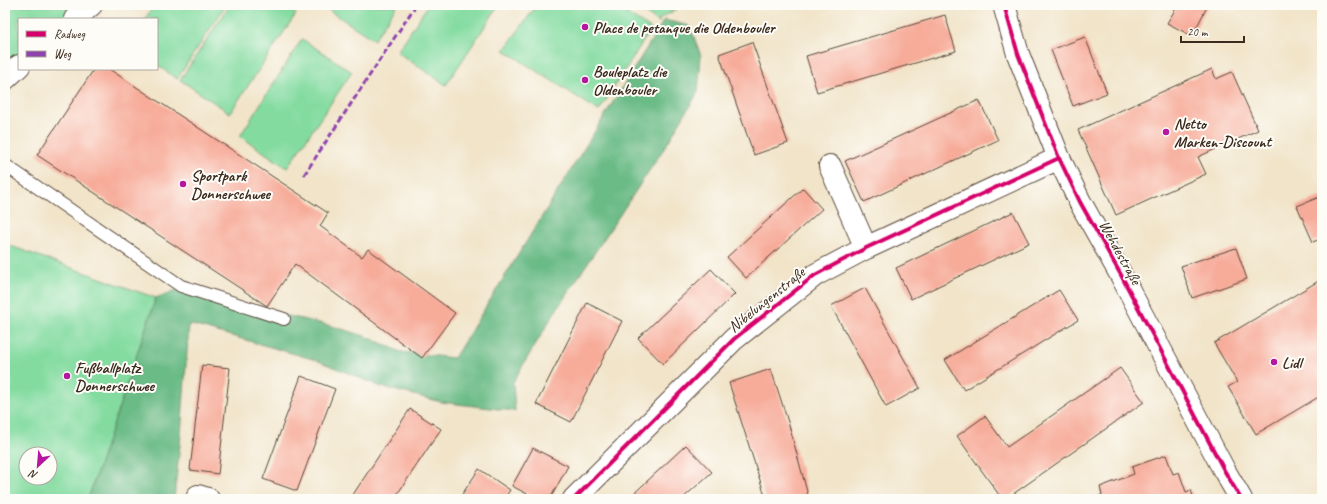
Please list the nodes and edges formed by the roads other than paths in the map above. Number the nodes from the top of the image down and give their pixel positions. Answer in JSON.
{"nodes":[{"id":1,"x":91,"y":5,"type":"edge"},
{"id":2,"x":1004,"y":5,"type":"edge"},
{"id":3,"x":76,"y":18,"type":"edge"},
{"id":4,"x":18,"y":67,"type":"edge"},
{"id":5,"x":5,"y":79,"type":"edge"},
{"id":6,"x":1059,"y":158,"type":"junction"},
{"id":7,"x":5,"y":165,"type":"edge"},
{"id":8,"x":830,"y":166,"type":"dead end"},
{"id":9,"x":866,"y":248,"type":"junction"},
{"id":10,"x":284,"y":319,"type":"dead end"},
{"id":11,"x":574,"y":499,"type":"edge"},
{"id":12,"x":1241,"y":499,"type":"edge"}],
"edges":[{"from":1,"to":3,"type":"street"},
{"from":2,"to":6,"type":"street","name":"Wehdestraße"},
{"from":4,"to":5,"type":"street"},
{"from":6,"to":9,"type":"street","name":"Nibelungenstraße"},
{"from":6,"to":12,"type":"street","name":"Wehdestraße"},
{"from":7,"to":10,"type":"lane"},
{"from":8,"to":9,"type":"street"},
{"from":9,"to":11,"type":"street","name":"Nibelungenstraße"}]}
